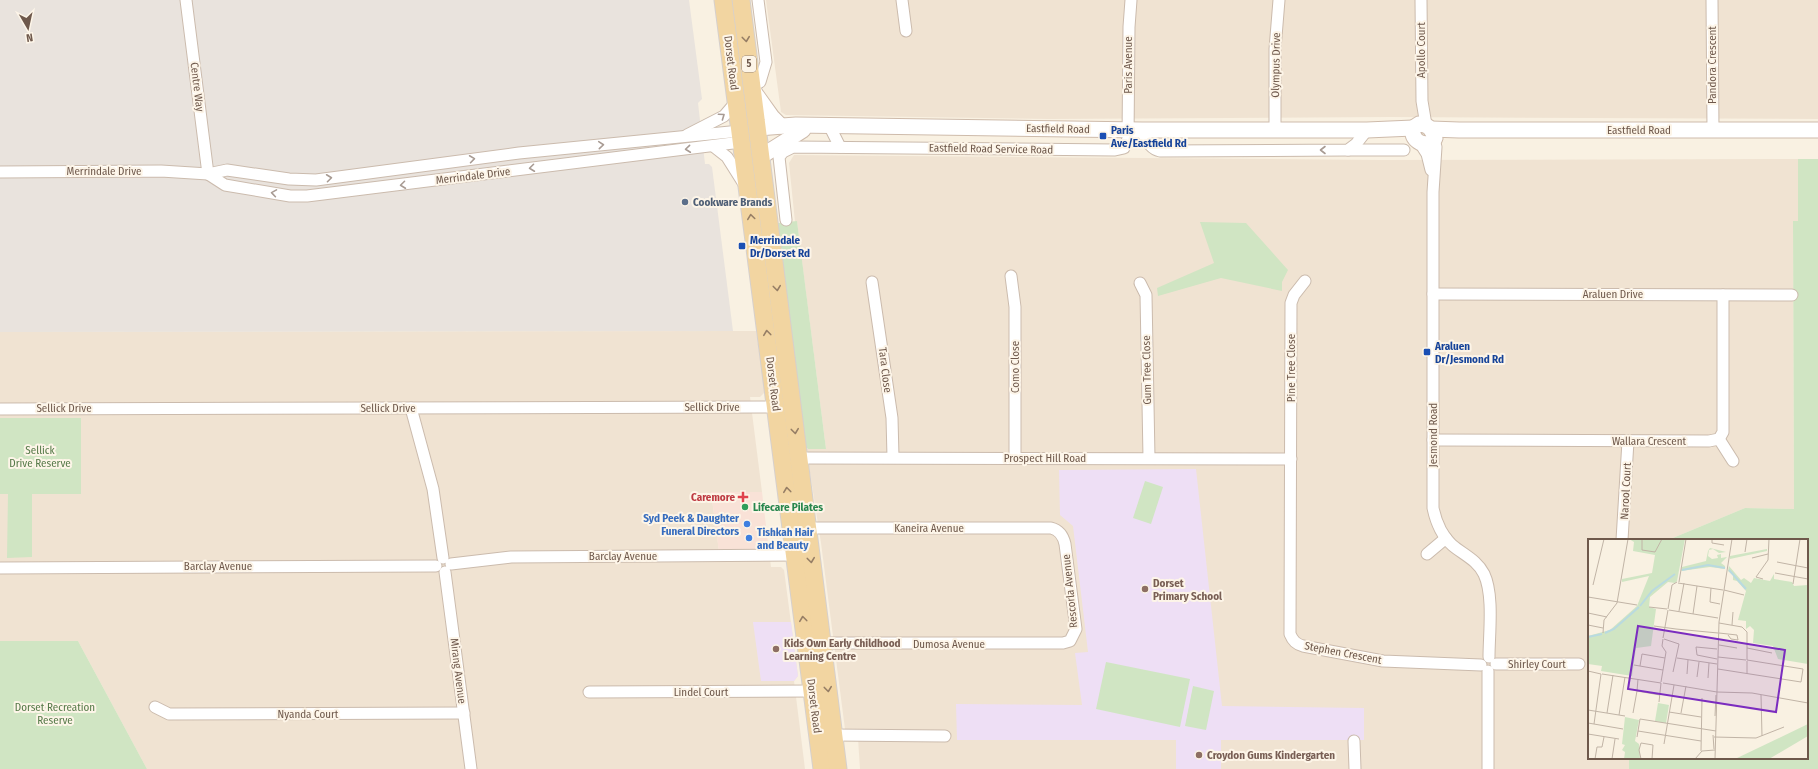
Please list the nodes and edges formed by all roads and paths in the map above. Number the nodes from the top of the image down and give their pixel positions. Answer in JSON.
{"nodes":[{"id":1,"x":186,"y":0,"type":"edge"},
{"id":2,"x":723,"y":0,"type":"edge"},
{"id":3,"x":741,"y":0,"type":"edge"},
{"id":4,"x":758,"y":0,"type":"edge"},
{"id":5,"x":902,"y":0,"type":"edge"},
{"id":6,"x":1131,"y":0,"type":"edge"},
{"id":7,"x":1279,"y":0,"type":"edge"},
{"id":8,"x":1421,"y":0,"type":"edge"},
{"id":9,"x":1712,"y":0,"type":"edge"},
{"id":10,"x":906,"y":31,"type":"dead end"},
{"id":11,"x":752,"y":88,"type":"junction"},
{"id":12,"x":736,"y":102,"type":"junction"},
{"id":13,"x":781,"y":126,"type":"junction"},
{"id":14,"x":824,"y":127,"type":"junction"},
{"id":15,"x":803,"y":130,"type":"junction"},
{"id":16,"x":1135,"y":130,"type":"junction"},
{"id":17,"x":1275,"y":130,"type":"junction"},
{"id":18,"x":1369,"y":130,"type":"junction"},
{"id":19,"x":1712,"y":130,"type":"junction"},
{"id":20,"x":1818,"y":130,"type":"edge"},
{"id":21,"x":758,"y":133,"type":"junction"},
{"id":22,"x":1424,"y":134,"type":"junction"},
{"id":23,"x":740,"y":137,"type":"junction"},
{"id":24,"x":681,"y":138,"type":"junction"},
{"id":25,"x":713,"y":146,"type":"junction"},
{"id":26,"x":840,"y":148,"type":"junction"},
{"id":27,"x":549,"y":150,"type":"junction"},
{"id":28,"x":1348,"y":150,"type":"junction"},
{"id":29,"x":1404,"y":150,"type":"dead end"},
{"id":30,"x":762,"y":156,"type":"junction"},
{"id":31,"x":450,"y":162,"type":"junction"},
{"id":32,"x":551,"y":166,"type":"junction"},
{"id":33,"x":0,"y":172,"type":"edge"},
{"id":34,"x":208,"y":174,"type":"junction"},
{"id":35,"x":452,"y":178,"type":"junction"},
{"id":36,"x":748,"y":190,"type":"junction"},
{"id":37,"x":786,"y":220,"type":"dead end"},
{"id":38,"x":1011,"y":276,"type":"dead end"},
{"id":39,"x":1305,"y":281,"type":"dead end"},
{"id":40,"x":872,"y":282,"type":"dead end"},
{"id":41,"x":1140,"y":283,"type":"dead end"},
{"id":42,"x":1433,"y":294,"type":"junction"},
{"id":43,"x":1722,"y":295,"type":"junction"},
{"id":44,"x":1792,"y":295,"type":"dead end"},
{"id":45,"x":784,"y":406,"type":"junction"},
{"id":46,"x":411,"y":408,"type":"junction"},
{"id":47,"x":0,"y":409,"type":"edge"},
{"id":48,"x":1719,"y":439,"type":"junction"},
{"id":49,"x":1433,"y":440,"type":"junction"},
{"id":50,"x":1628,"y":441,"type":"junction"},
{"id":51,"x":893,"y":457,"type":"junction"},
{"id":52,"x":798,"y":458,"type":"junction"},
{"id":53,"x":1015,"y":458,"type":"junction"},
{"id":54,"x":1149,"y":458,"type":"junction"},
{"id":55,"x":1291,"y":459,"type":"junction"},
{"id":56,"x":1733,"y":461,"type":"dead end"},
{"id":57,"x":807,"y":528,"type":"junction"},
{"id":58,"x":1051,"y":528,"type":"joint"},
{"id":59,"x":1446,"y":538,"type":"junction"},
{"id":60,"x":1622,"y":539,"type":"edge"},
{"id":61,"x":1426,"y":554,"type":"dead end"},
{"id":62,"x":795,"y":555,"type":"junction"},
{"id":63,"x":444,"y":565,"type":"junction"},
{"id":64,"x":0,"y":568,"type":"edge"},
{"id":65,"x":814,"y":644,"type":"junction"},
{"id":66,"x":1052,"y":644,"type":"joint"},
{"id":67,"x":1488,"y":664,"type":"junction"},
{"id":68,"x":1579,"y":664,"type":"dead end"},
{"id":69,"x":812,"y":691,"type":"junction"},
{"id":70,"x":589,"y":692,"type":"dead end"},
{"id":71,"x":155,"y":707,"type":"dead end"},
{"id":72,"x":464,"y":714,"type":"junction"},
{"id":73,"x":833,"y":735,"type":"junction"},
{"id":74,"x":945,"y":736,"type":"dead end"},
{"id":75,"x":1354,"y":741,"type":"dead end"},
{"id":76,"x":471,"y":769,"type":"edge"},
{"id":77,"x":822,"y":769,"type":"edge"},
{"id":78,"x":838,"y":769,"type":"edge"},
{"id":79,"x":1355,"y":769,"type":"edge"},
{"id":80,"x":1488,"y":769,"type":"edge"}],
"edges":[{"from":1,"to":34,"type":"street","name":"Centre Way"},
{"from":2,"to":12,"type":"main road","name":"Dorset Road","number":"5"},
{"from":3,"to":11,"type":"main road","name":"Dorset Road","number":"5","one_way":true},
{"from":4,"to":11,"type":"street"},
{"from":5,"to":10,"type":"street"},
{"from":6,"to":16,"type":"street","name":"Paris Avenue"},
{"from":7,"to":17,"type":"street","name":"Olympus Drive"},
{"from":8,"to":22,"type":"street","name":"Apollo Court"},
{"from":9,"to":19,"type":"street","name":"Pandora Crescent"},
{"from":11,"to":13,"type":"main road"},
{"from":11,"to":21,"type":"main road","name":"Dorset Road","number":"5"},
{"from":12,"to":23,"type":"main road","name":"Dorset Road","number":"5"},
{"from":24,"to":12,"type":"street","one_way":true},
{"from":13,"to":14,"type":"main road","name":"Eastfield Road"},
{"from":13,"to":21,"type":"main road","name":"Eastfield Road"},
{"from":14,"to":15,"type":"main road","name":"Eastfield Road"},
{"from":14,"to":16,"type":"main road","name":"Eastfield Road"},
{"from":14,"to":26,"type":"street"},
{"from":15,"to":21,"type":"main road","name":"Eastfield Road"},
{"from":15,"to":30,"type":"main road"},
{"from":16,"to":17,"type":"main road","name":"Eastfield Road"},
{"from":16,"to":26,"type":"street","name":"Eastfield Road Service Road"},
{"from":28,"to":16,"type":"street","one_way":true},
{"from":17,"to":18,"type":"main road","name":"Eastfield Road"},
{"from":18,"to":22,"type":"main road","name":"Eastfield Road"},
{"from":18,"to":28,"type":"street"},
{"from":19,"to":20,"type":"main road","name":"Eastfield Road"},
{"from":19,"to":22,"type":"main road","name":"Eastfield Road"},
{"from":21,"to":23,"type":"main road","name":"Eastfield Road"},
{"from":21,"to":30,"type":"main road","name":"Dorset Road","number":"5"},
{"from":22,"to":42,"type":"street","name":"Jesmond Road"},
{"from":23,"to":24,"type":"street","name":"Merrindale Drive"},
{"from":23,"to":25,"type":"street","name":"Merrindale Drive"},
{"from":23,"to":36,"type":"main road","name":"Dorset Road","number":"5"},
{"from":27,"to":24,"type":"street","name":"Merrindale Drive","one_way":true},
{"from":25,"to":32,"type":"street","name":"Merrindale Drive","one_way":true},
{"from":25,"to":36,"type":"street"},
{"from":26,"to":37,"type":"street","name":"Eastfield Road Service Road"},
{"from":31,"to":27,"type":"street","name":"Merrindale Drive","one_way":true},
{"from":27,"to":32,"type":"street"},
{"from":28,"to":29,"type":"street"},
{"from":30,"to":45,"type":"main road","name":"Dorset Road","number":"5","one_way":true},
{"from":34,"to":31,"type":"street","name":"Merrindale Drive","one_way":true},
{"from":31,"to":35,"type":"street"},
{"from":32,"to":35,"type":"street","name":"Merrindale Drive","one_way":true},
{"from":33,"to":34,"type":"street","name":"Merrindale Drive"},
{"from":35,"to":34,"type":"street","name":"Merrindale Drive","one_way":true},
{"from":45,"to":36,"type":"main road","name":"Dorset Road","number":"5","one_way":true},
{"from":38,"to":53,"type":"street","name":"Como Close"},
{"from":39,"to":55,"type":"street","name":"Pine Tree Close"},
{"from":40,"to":51,"type":"street","name":"Tara Close"},
{"from":41,"to":54,"type":"street","name":"Gum Tree Close"},
{"from":42,"to":43,"type":"street","name":"Araluen Drive"},
{"from":42,"to":49,"type":"street","name":"Jesmond Road"},
{"from":43,"to":44,"type":"street","name":"Araluen Drive"},
{"from":43,"to":48,"type":"street"},
{"from":45,"to":46,"type":"street","name":"Sellick Drive"},
{"from":45,"to":52,"type":"main road","name":"Dorset Road","number":"5","one_way":true},
{"from":62,"to":45,"type":"main road","name":"Dorset Road","number":"5","one_way":true},
{"from":46,"to":47,"type":"street","name":"Sellick Drive"},
{"from":46,"to":63,"type":"street","name":"Mirang Avenue"},
{"from":48,"to":50,"type":"street","name":"Wallara Crescent"},
{"from":48,"to":56,"type":"street"},
{"from":49,"to":50,"type":"street","name":"Wallara Crescent"},
{"from":49,"to":59,"type":"street","name":"Jesmond Road"},
{"from":50,"to":60,"type":"street","name":"Narool Court"},
{"from":51,"to":52,"type":"street","name":"Prospect Hill Road"},
{"from":51,"to":53,"type":"street","name":"Prospect Hill Road"},
{"from":52,"to":57,"type":"main road","name":"Dorset Road","number":"5"},
{"from":53,"to":54,"type":"street","name":"Prospect Hill Road"},
{"from":54,"to":55,"type":"street","name":"Prospect Hill Road"},
{"from":55,"to":67,"type":"street","name":"Stephen Crescent"},
{"from":57,"to":58,"type":"street","name":"Kaneira Avenue"},
{"from":57,"to":65,"type":"main road","name":"Dorset Road","number":"5","one_way":true},
{"from":58,"to":66,"type":"street","name":"Rescorla Avenue"},
{"from":59,"to":61,"type":"street"},
{"from":59,"to":67,"type":"street","name":"Jesmond Road"},
{"from":62,"to":63,"type":"street","name":"Barclay Avenue"},
{"from":65,"to":62,"type":"main road","name":"Dorset Road","number":"5","one_way":true},
{"from":63,"to":64,"type":"street","name":"Barclay Avenue"},
{"from":63,"to":72,"type":"street","name":"Mirang Avenue"},
{"from":65,"to":66,"type":"street","name":"Dumosa Avenue"},
{"from":65,"to":69,"type":"main road","name":"Dorset Road","number":"5"},
{"from":65,"to":73,"type":"main road","name":"Dorset Road","number":"5","one_way":true},
{"from":67,"to":68,"type":"street","name":"Shirley Court"},
{"from":67,"to":80,"type":"street","name":"Jesmond Road"},
{"from":69,"to":70,"type":"street","name":"Lindel Court"},
{"from":69,"to":77,"type":"main road","name":"Dorset Road","number":"5"},
{"from":71,"to":72,"type":"street","name":"Nyanda Court"},
{"from":72,"to":76,"type":"street","name":"Mirang Avenue"},
{"from":73,"to":74,"type":"street"},
{"from":73,"to":78,"type":"main road","name":"Dorset Road","number":"5"},
{"from":75,"to":79,"type":"street"}]}
